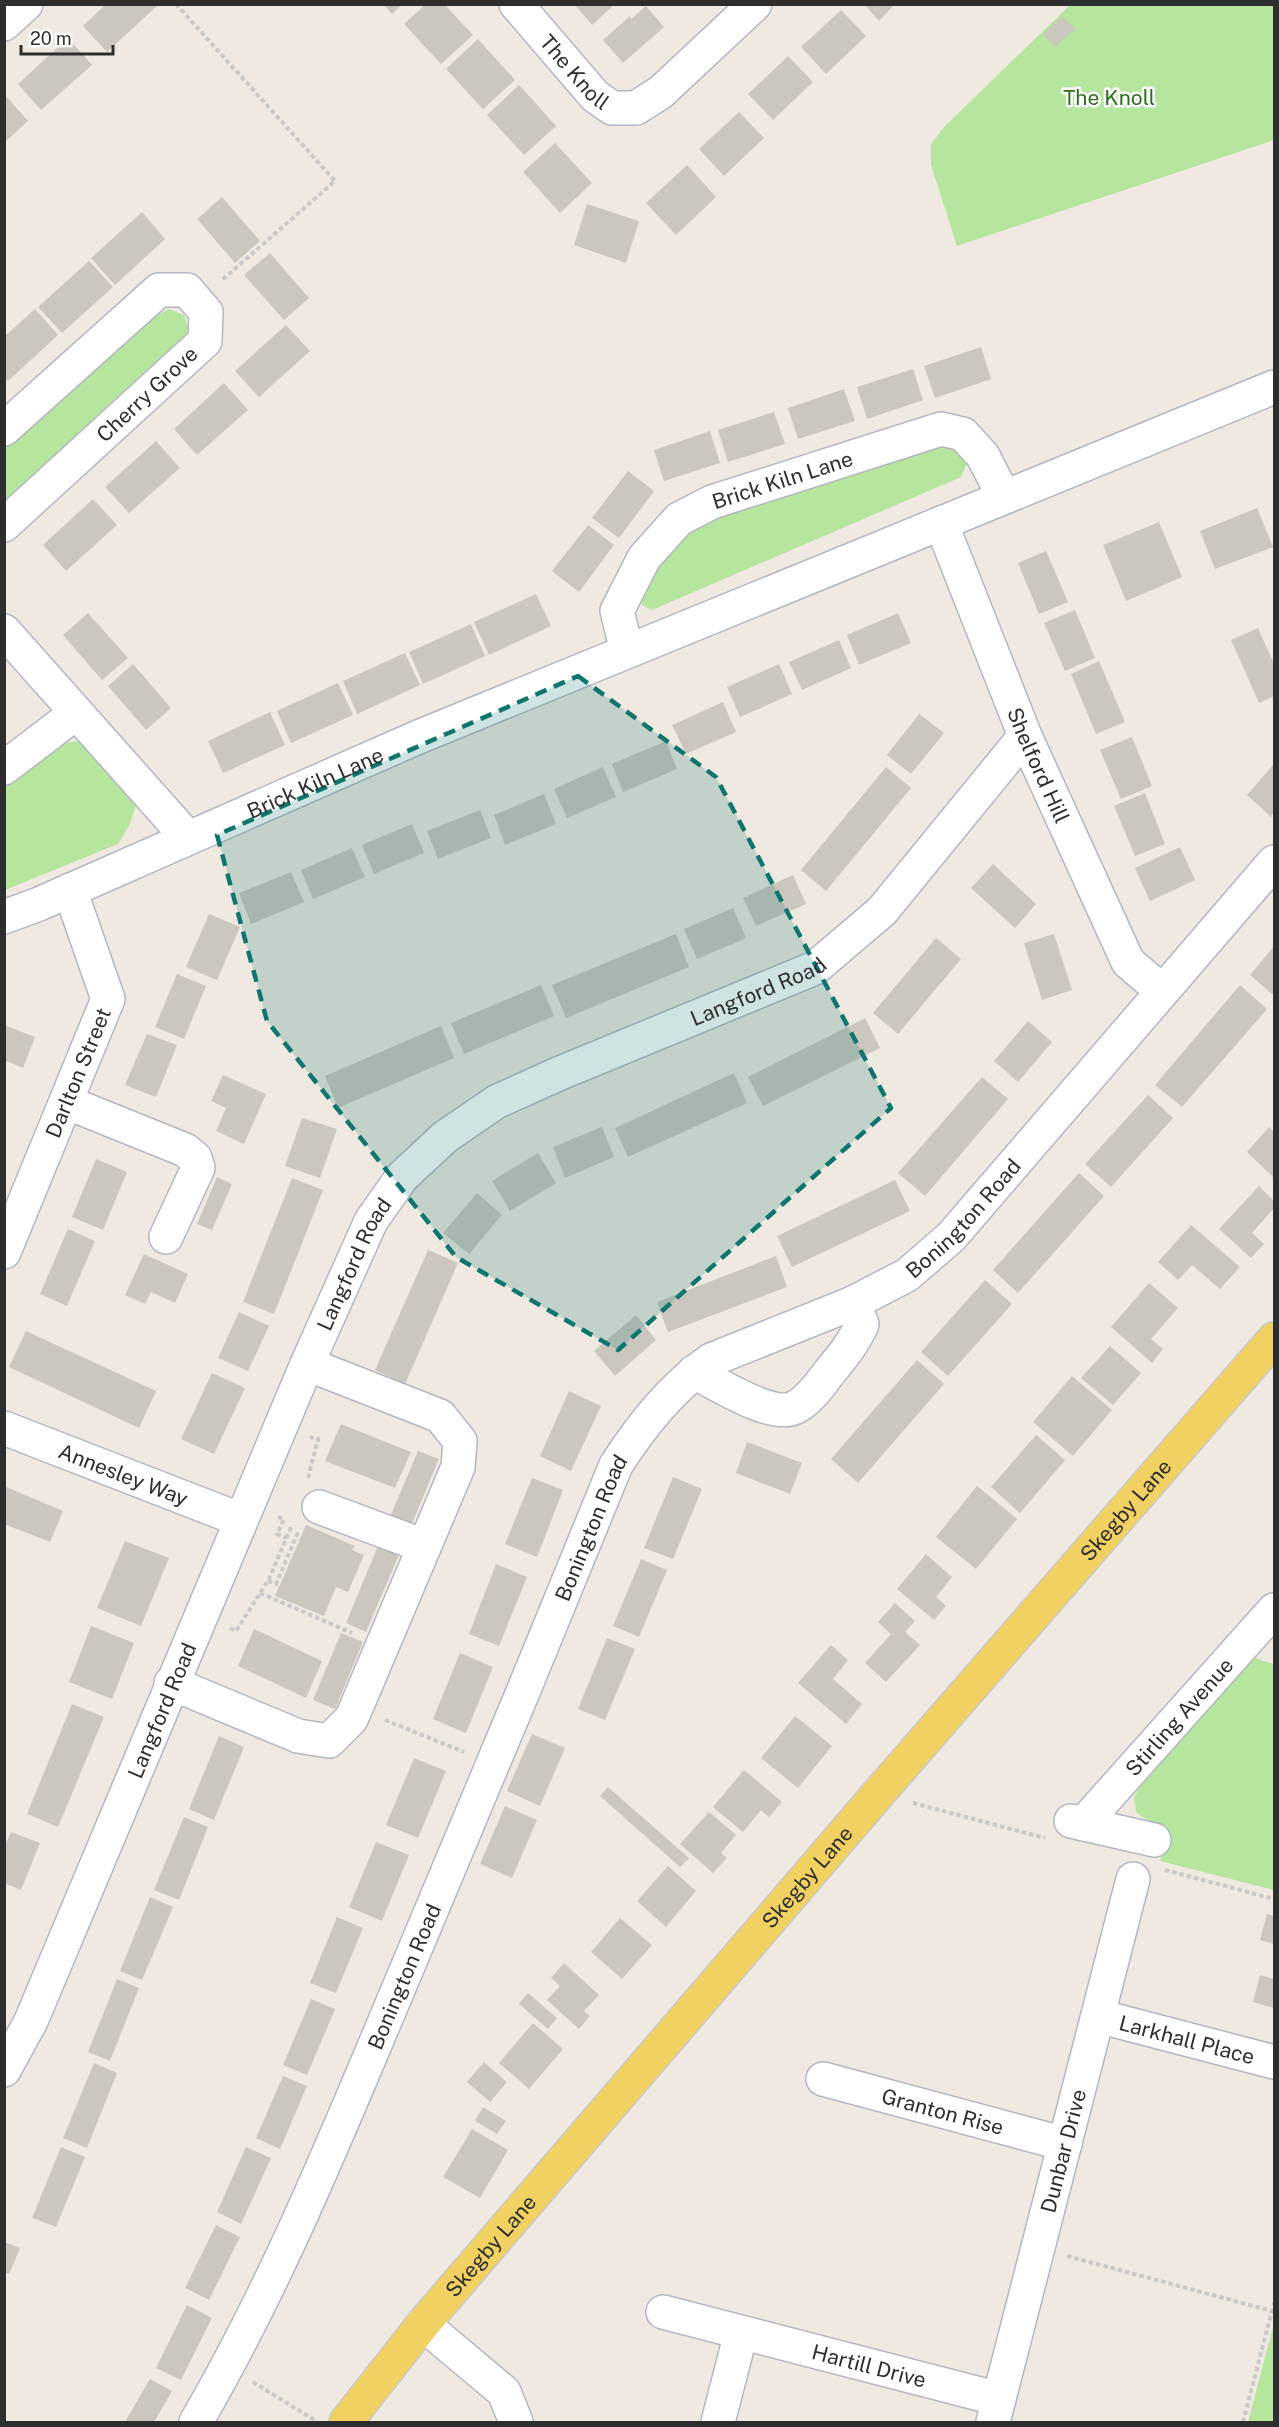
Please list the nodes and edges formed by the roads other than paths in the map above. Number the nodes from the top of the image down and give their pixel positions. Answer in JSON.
{"nodes":[{"id":1,"x":516,"y":4,"type":"edge"},
{"id":2,"x":755,"y":4,"type":"edge"},
{"id":3,"x":1275,"y":387,"type":"edge"},
{"id":4,"x":4,"y":429,"type":"edge"},
{"id":5,"x":1004,"y":497,"type":"junction"},
{"id":6,"x":941,"y":523,"type":"junction"},
{"id":7,"x":4,"y":525,"type":"edge"},
{"id":8,"x":4,"y":631,"type":"edge"},
{"id":9,"x":627,"y":651,"type":"junction"},
{"id":10,"x":76,"y":713,"type":"junction"},
{"id":11,"x":1025,"y":736,"type":"junction"},
{"id":12,"x":4,"y":768,"type":"edge"},
{"id":13,"x":188,"y":838,"type":"junction"},
{"id":14,"x":1275,"y":862,"type":"edge"},
{"id":15,"x":70,"y":890,"type":"junction"},
{"id":16,"x":4,"y":917,"type":"edge"},
{"id":17,"x":1162,"y":991,"type":"junction"},
{"id":18,"x":66,"y":1102,"type":"junction"},
{"id":19,"x":166,"y":1237,"type":"dead end"},
{"id":20,"x":4,"y":1252,"type":"edge"},
{"id":21,"x":853,"y":1303,"type":"junction"},
{"id":22,"x":1275,"y":1339,"type":"edge"},
{"id":23,"x":307,"y":1364,"type":"junction"},
{"id":24,"x":694,"y":1372,"type":"junction"},
{"id":25,"x":4,"y":1428,"type":"edge"},
{"id":26,"x":307,"y":1506,"type":"road end"},
{"id":27,"x":241,"y":1520,"type":"junction"},
{"id":28,"x":424,"y":1546,"type":"junction"},
{"id":29,"x":1275,"y":1610,"type":"edge"},
{"id":30,"x":171,"y":1683,"type":"junction"},
{"id":31,"x":1154,"y":1840,"type":"dead end"},
{"id":32,"x":1133,"y":1879,"type":"dead end"},
{"id":33,"x":1098,"y":2016,"type":"junction"},
{"id":34,"x":1275,"y":2062,"type":"edge"},
{"id":35,"x":4,"y":2070,"type":"edge"},
{"id":36,"x":823,"y":2079,"type":"dead end"},
{"id":37,"x":1065,"y":2144,"type":"junction"},
{"id":38,"x":663,"y":2313,"type":"dead end"},
{"id":39,"x":423,"y":2324,"type":"junction"},
{"id":40,"x":741,"y":2332,"type":"junction"},
{"id":41,"x":996,"y":2411,"type":"edge"},
{"id":42,"x":196,"y":2422,"type":"edge"},
{"id":43,"x":346,"y":2422,"type":"edge"},
{"id":44,"x":516,"y":2422,"type":"edge"},
{"id":45,"x":718,"y":2422,"type":"edge"}],
"edges":[{"from":1,"to":2,"type":"street","name":"The Knoll"},
{"from":3,"to":5,"type":"street","name":"Brick Kiln Lane"},
{"from":4,"to":7,"type":"street","name":"Cherry Grove"},
{"from":5,"to":6,"type":"street","name":"Brick Kiln Lane"},
{"from":5,"to":9,"type":"street","name":"Brick Kiln Lane"},
{"from":6,"to":9,"type":"street","name":"Brick Kiln Lane"},
{"from":6,"to":11,"type":"street","name":"Shelford Hill"},
{"from":8,"to":10,"type":"street"},
{"from":9,"to":13,"type":"street","name":"Brick Kiln Lane"},
{"from":10,"to":12,"type":"street"},
{"from":10,"to":13,"type":"street"},
{"from":11,"to":17,"type":"street","name":"Shelford Hill"},
{"from":11,"to":23,"type":"street","name":"Langford Road"},
{"from":13,"to":15,"type":"street","name":"Brick Kiln Lane"},
{"from":14,"to":17,"type":"street","name":"Bonington Road"},
{"from":15,"to":16,"type":"street","name":"Brick Kiln Lane"},
{"from":15,"to":18,"type":"street","name":"Darlton Street"},
{"from":17,"to":21,"type":"street","name":"Bonington Road"},
{"from":18,"to":19,"type":"street"},
{"from":18,"to":20,"type":"street","name":"Darlton Street"},
{"from":21,"to":24,"type":"street","name":"Bonington Road"},
{"from":21,"to":24,"type":"street"},
{"from":22,"to":39,"type":"main road","name":"Skegby Lane"},
{"from":23,"to":27,"type":"street","name":"Langford Road"},
{"from":23,"to":28,"type":"street"},
{"from":24,"to":42,"type":"street","name":"Bonington Road"},
{"from":25,"to":27,"type":"street","name":"Annesley Way"},
{"from":26,"to":28,"type":"street"},
{"from":27,"to":30,"type":"street","name":"Langford Road"},
{"from":28,"to":30,"type":"street"},
{"from":29,"to":31,"type":"street","name":"Stirling Avenue"},
{"from":30,"to":35,"type":"street","name":"Langford Road"},
{"from":32,"to":33,"type":"street","name":"Dunbar Drive"},
{"from":33,"to":34,"type":"street","name":"Larkhall Place"},
{"from":33,"to":37,"type":"street","name":"Dunbar Drive"},
{"from":36,"to":37,"type":"street","name":"Granton Rise"},
{"from":37,"to":41,"type":"street","name":"Dunbar Drive"},
{"from":38,"to":40,"type":"street","name":"Hartill Drive"},
{"from":39,"to":43,"type":"main road","name":"Skegby Lane"},
{"from":39,"to":44,"type":"street"},
{"from":40,"to":41,"type":"street","name":"Hartill Drive"},
{"from":40,"to":45,"type":"street"}]}
